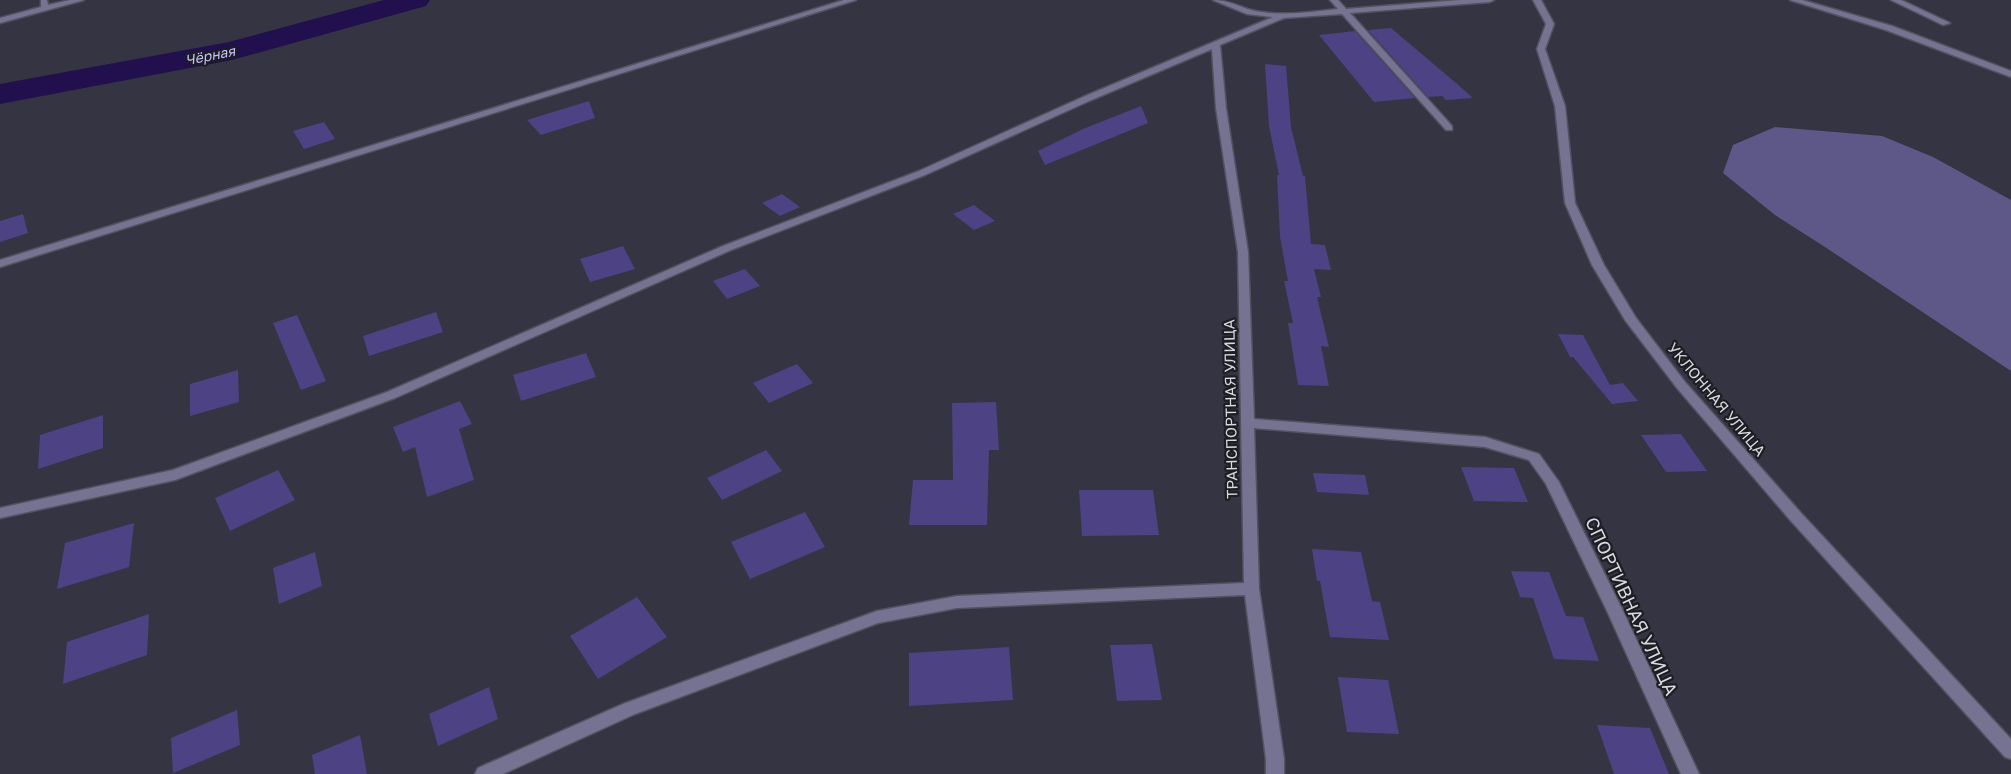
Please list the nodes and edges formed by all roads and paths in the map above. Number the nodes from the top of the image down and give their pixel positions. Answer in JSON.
{"nodes":[{"id":1,"x":80,"y":0,"type":"edge"},
{"id":2,"x":852,"y":0,"type":"edge"},
{"id":3,"x":1217,"y":0,"type":"edge"},
{"id":4,"x":1334,"y":0,"type":"edge"},
{"id":5,"x":1490,"y":0,"type":"edge"},
{"id":6,"x":1537,"y":0,"type":"edge"},
{"id":7,"x":1794,"y":0,"type":"edge"},
{"id":8,"x":1895,"y":0,"type":"edge"},
{"id":9,"x":45,"y":4,"type":"edge"},
{"id":10,"x":1346,"y":12,"type":"junction"},
{"id":11,"x":1283,"y":16,"type":"junction"},
{"id":12,"x":0,"y":21,"type":"edge"},
{"id":13,"x":1946,"y":23,"type":"dead end"},
{"id":14,"x":1216,"y":44,"type":"junction"},
{"id":15,"x":2011,"y":74,"type":"edge"},
{"id":16,"x":1449,"y":128,"type":"dead end"},
{"id":17,"x":0,"y":264,"type":"edge"},
{"id":18,"x":1246,"y":423,"type":"junction"},
{"id":19,"x":0,"y":513,"type":"edge"},
{"id":20,"x":1252,"y":589,"type":"junction"},
{"id":21,"x":2011,"y":751,"type":"edge"},
{"id":22,"x":484,"y":774,"type":"edge"},
{"id":23,"x":1275,"y":774,"type":"edge"},
{"id":24,"x":1690,"y":774,"type":"edge"}],
"edges":[{"from":1,"to":9,"type":"street"},
{"from":2,"to":17,"type":"street"},
{"from":3,"to":11,"type":"street"},
{"from":4,"to":10,"type":"street"},
{"from":5,"to":10,"type":"street"},
{"from":6,"to":21,"type":"street","name":"УКЛОННАЯ УЛИЦА"},
{"from":7,"to":15,"type":"street"},
{"from":8,"to":13,"type":"street"},
{"from":9,"to":12,"type":"street"},
{"from":10,"to":11,"type":"street"},
{"from":10,"to":16,"type":"street"},
{"from":11,"to":14,"type":"street"},
{"from":14,"to":18,"type":"street","name":"ТРАНСПОРТНАЯ УЛИЦА"},
{"from":14,"to":19,"type":"street"},
{"from":18,"to":20,"type":"street","name":"ТРАНСПОРТНАЯ УЛИЦА"},
{"from":18,"to":24,"type":"street","name":"СПОРТИВНАЯ УЛИЦА"},
{"from":20,"to":22,"type":"street"},
{"from":20,"to":23,"type":"street","name":"ТРАНСПОРТНАЯ УЛИЦА"}]}
